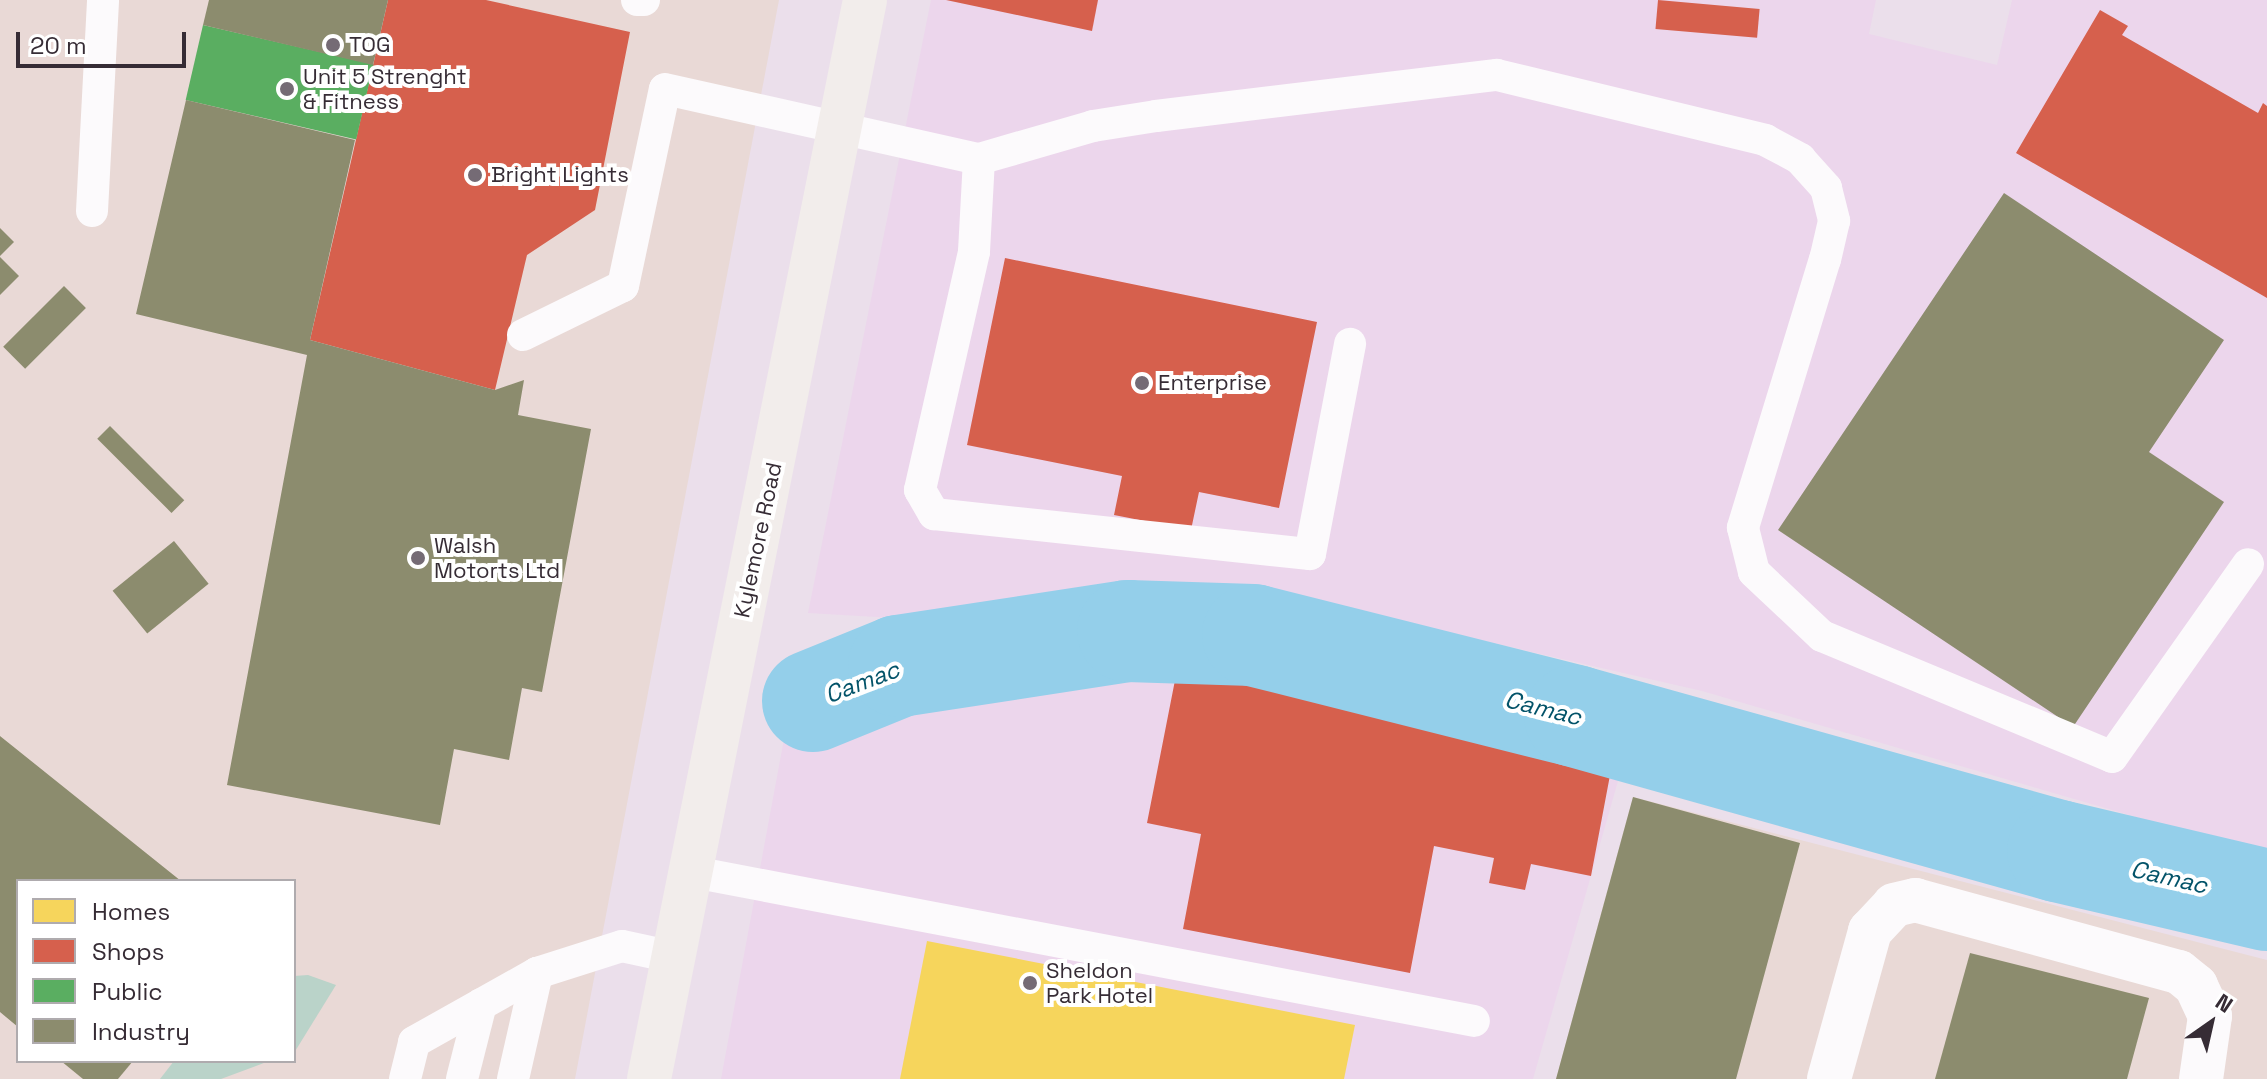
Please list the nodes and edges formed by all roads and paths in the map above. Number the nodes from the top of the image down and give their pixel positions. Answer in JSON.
{"nodes":[{"id":1,"x":103,"y":0,"type":"edge"},
{"id":2,"x":637,"y":0,"type":"edge"},
{"id":3,"x":644,"y":0,"type":"edge"},
{"id":4,"x":865,"y":0,"type":"edge"},
{"id":5,"x":841,"y":127,"type":"junction"},
{"id":6,"x":979,"y":159,"type":"junction"},
{"id":7,"x":92,"y":211,"type":"dead end"},
{"id":8,"x":523,"y":335,"type":"dead end"},
{"id":9,"x":1350,"y":344,"type":"dead end"},
{"id":10,"x":2248,"y":564,"type":"dead end"},
{"id":11,"x":688,"y":871,"type":"junction"},
{"id":12,"x":673,"y":957,"type":"junction"},
{"id":13,"x":537,"y":973,"type":"junction"},
{"id":14,"x":481,"y":1004,"type":"junction"},
{"id":15,"x":1474,"y":1021,"type":"dead end"},
{"id":16,"x":405,"y":1079,"type":"edge"},
{"id":17,"x":462,"y":1079,"type":"edge"},
{"id":18,"x":513,"y":1079,"type":"edge"},
{"id":19,"x":649,"y":1079,"type":"edge"},
{"id":20,"x":1829,"y":1079,"type":"edge"},
{"id":21,"x":2201,"y":1079,"type":"edge"}],
"edges":[{"from":1,"to":7,"type":"lane"},
{"from":2,"to":3,"type":"lane"},
{"from":4,"to":5,"type":"main road","name":"Kylemore Road"},
{"from":5,"to":6,"type":"lane"},
{"from":5,"to":8,"type":"lane"},
{"from":5,"to":11,"type":"main road","name":"Kylemore Road"},
{"from":6,"to":9,"type":"lane"},
{"from":6,"to":10,"type":"lane"},
{"from":11,"to":12,"type":"main road","name":"Kylemore Road"},
{"from":11,"to":15,"type":"lane"},
{"from":12,"to":13,"type":"lane"},
{"from":12,"to":19,"type":"main road","name":"Kylemore Road"},
{"from":13,"to":14,"type":"lane"},
{"from":13,"to":18,"type":"lane"},
{"from":14,"to":16,"type":"lane"},
{"from":14,"to":17,"type":"lane"},
{"from":20,"to":21,"type":"street"}]}
